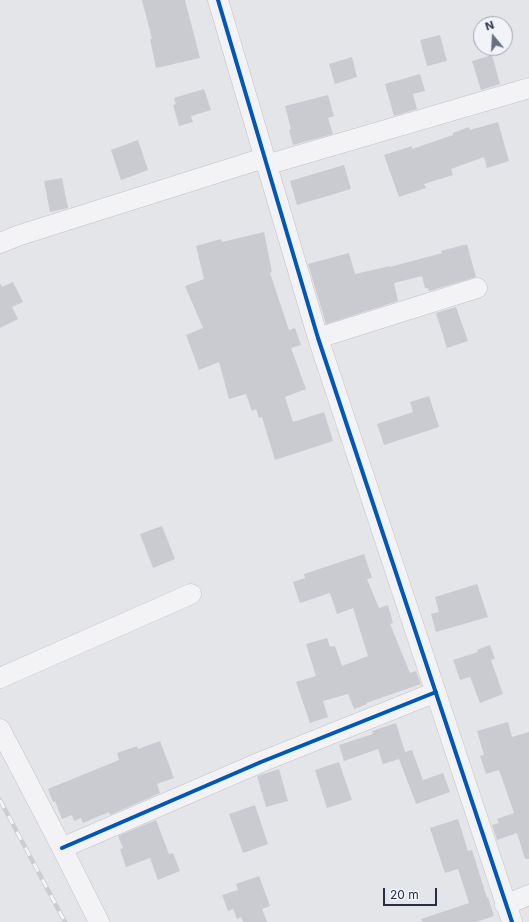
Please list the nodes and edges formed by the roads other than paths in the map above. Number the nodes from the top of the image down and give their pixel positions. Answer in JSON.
{"nodes":[{"id":1,"x":218,"y":0,"type":"edge"},
{"id":2,"x":529,"y":88,"type":"edge"},
{"id":3,"x":265,"y":161,"type":"junction"},
{"id":4,"x":0,"y":242,"type":"edge"},
{"id":5,"x":477,"y":288,"type":"dead end"},
{"id":6,"x":318,"y":338,"type":"junction"},
{"id":7,"x":191,"y":594,"type":"dead end"},
{"id":8,"x":0,"y":678,"type":"edge"},
{"id":9,"x":436,"y":692,"type":"junction"},
{"id":10,"x":0,"y":729,"type":"edge"},
{"id":11,"x":62,"y":848,"type":"junction"},
{"id":12,"x":529,"y":895,"type":"edge"},
{"id":13,"x":509,"y":913,"type":"edge"},
{"id":14,"x":99,"y":922,"type":"edge"}],
"edges":[{"from":1,"to":3,"type":"street"},
{"from":2,"to":3,"type":"street"},
{"from":3,"to":4,"type":"street"},
{"from":3,"to":6,"type":"street"},
{"from":5,"to":6,"type":"street"},
{"from":6,"to":9,"type":"street"},
{"from":7,"to":8,"type":"street"},
{"from":9,"to":11,"type":"street"},
{"from":9,"to":13,"type":"street"},
{"from":10,"to":11,"type":"street"},
{"from":11,"to":14,"type":"street"},
{"from":12,"to":13,"type":"street"}]}
